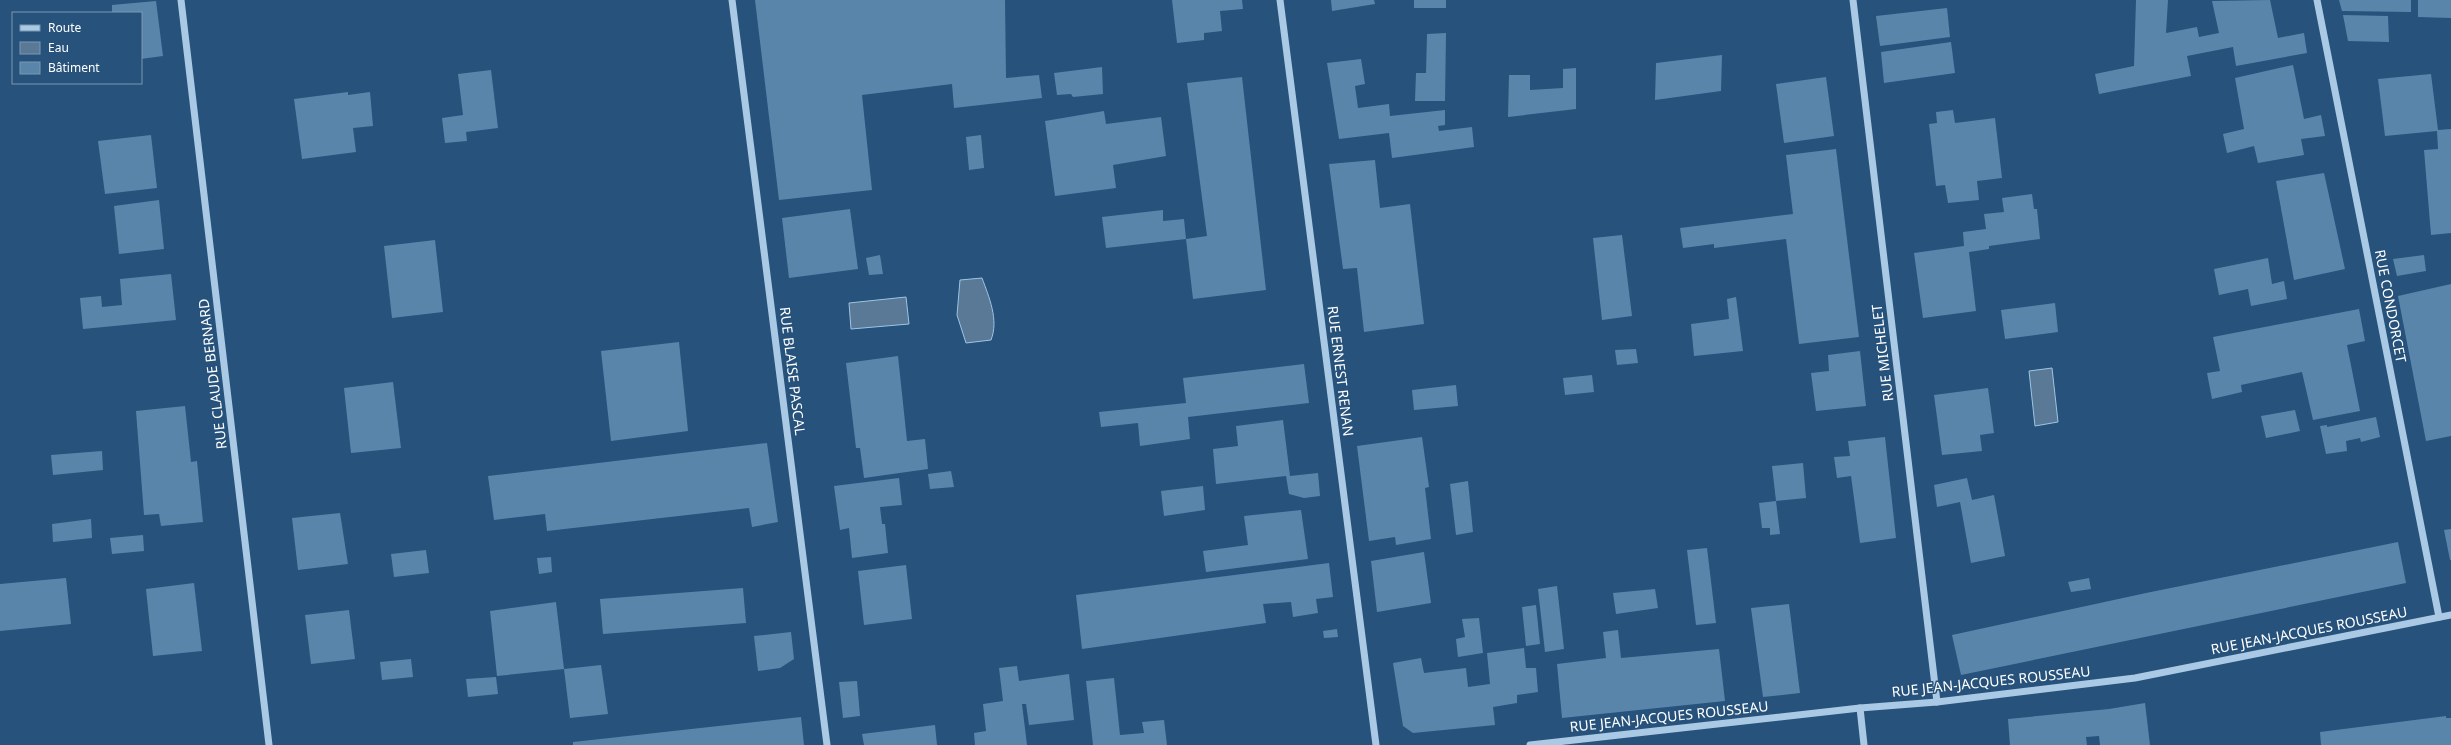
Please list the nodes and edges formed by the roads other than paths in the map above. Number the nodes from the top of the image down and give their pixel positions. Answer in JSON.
{"nodes":[{"id":1,"x":180,"y":0,"type":"edge"},
{"id":2,"x":732,"y":0,"type":"edge"},
{"id":3,"x":1280,"y":0,"type":"edge"},
{"id":4,"x":1853,"y":0,"type":"edge"},
{"id":5,"x":2317,"y":0,"type":"edge"},
{"id":6,"x":2451,"y":614,"type":"edge"},
{"id":7,"x":2438,"y":617,"type":"junction"},
{"id":8,"x":1937,"y":702,"type":"junction"},
{"id":9,"x":1860,"y":708,"type":"junction"},
{"id":10,"x":269,"y":745,"type":"edge"},
{"id":11,"x":827,"y":745,"type":"edge"},
{"id":12,"x":1376,"y":745,"type":"edge"},
{"id":13,"x":1530,"y":745,"type":"edge"},
{"id":14,"x":1864,"y":745,"type":"edge"}],
"edges":[{"from":1,"to":10,"type":"street","name":"RUE CLAUDE BERNARD"},
{"from":2,"to":11,"type":"street","name":"RUE BLAISE PASCAL"},
{"from":3,"to":12,"type":"street","name":"RUE ERNEST RENAN"},
{"from":4,"to":8,"type":"street","name":"RUE MICHELET"},
{"from":5,"to":7,"type":"street","name":"RUE CONDORCET"},
{"from":6,"to":7,"type":"street","name":"RUE JEAN-JACQUES ROUSSEAU"},
{"from":7,"to":8,"type":"street","name":"RUE JEAN-JACQUES ROUSSEAU"},
{"from":8,"to":9,"type":"street","name":"RUE JEAN-JACQUES ROUSSEAU"},
{"from":9,"to":13,"type":"street","name":"RUE JEAN-JACQUES ROUSSEAU"},
{"from":9,"to":14,"type":"street"}]}
